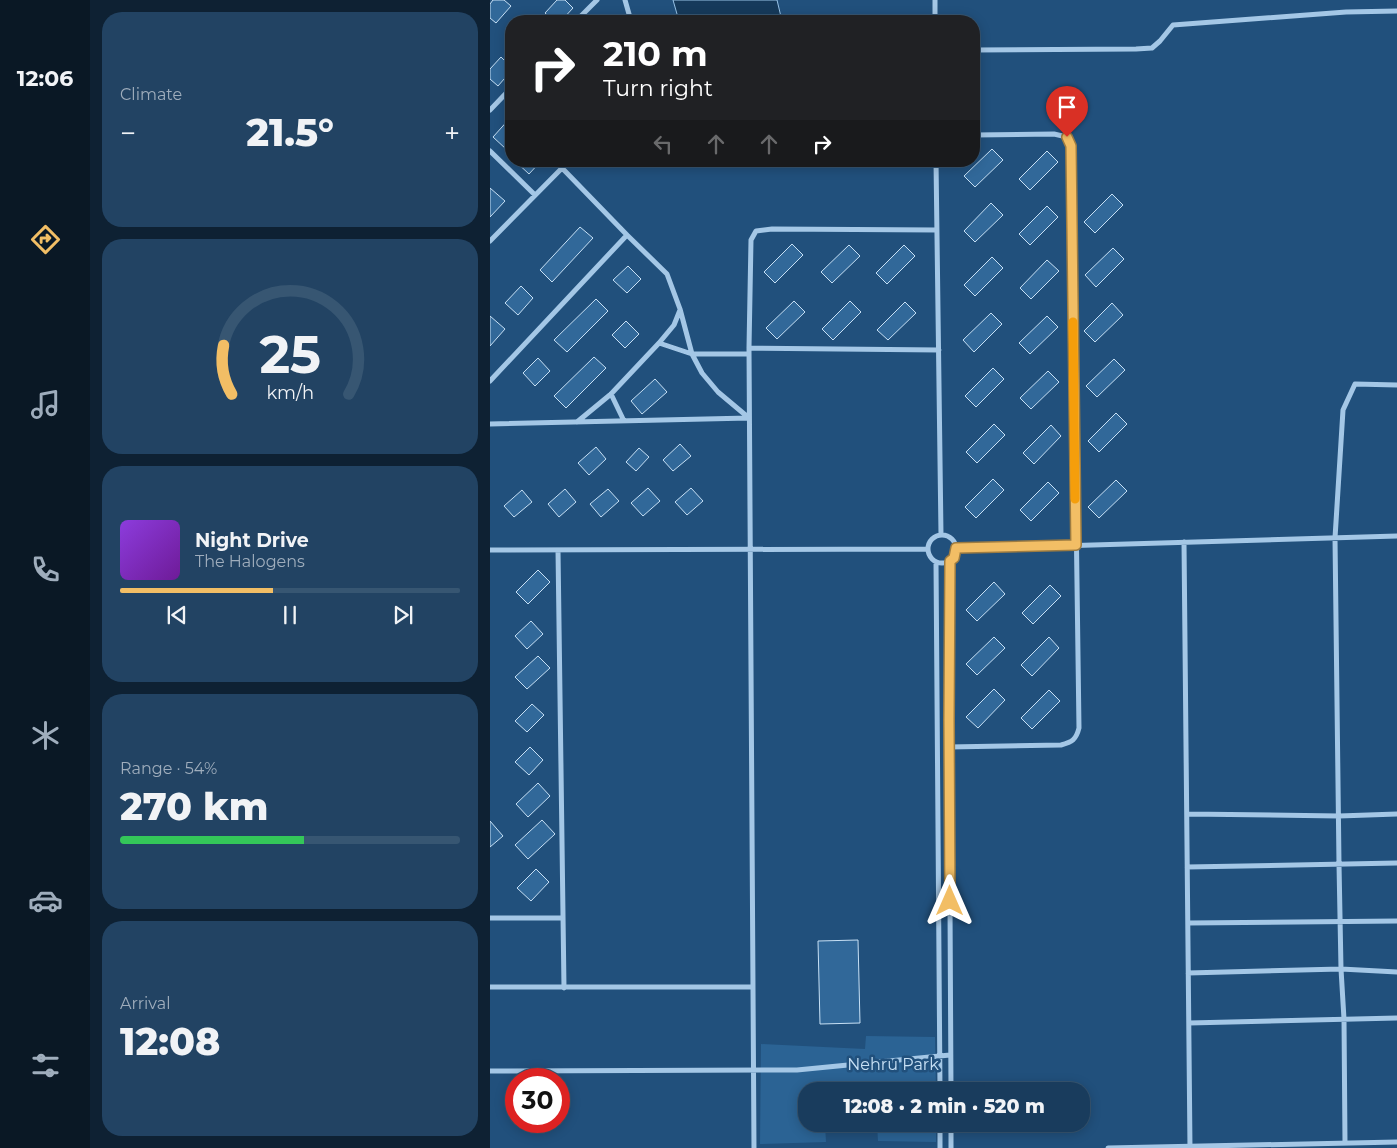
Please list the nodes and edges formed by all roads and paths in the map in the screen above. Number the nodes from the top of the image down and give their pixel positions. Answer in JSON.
{"nodes":[{"id":1,"x":597,"y":0,"type":"edge"},
{"id":2,"x":625,"y":0,"type":"edge"},
{"id":3,"x":935,"y":0,"type":"edge"},
{"id":4,"x":1397,"y":12,"type":"edge"},
{"id":5,"x":582,"y":15,"type":"edge"},
{"id":6,"x":629,"y":15,"type":"edge"},
{"id":7,"x":935,"y":15,"type":"edge"},
{"id":8,"x":980,"y":50,"type":"edge"},
{"id":9,"x":505,"y":94,"type":"edge"},
{"id":10,"x":490,"y":110,"type":"edge"},
{"id":11,"x":980,"y":135,"type":"edge"},
{"id":12,"x":490,"y":151,"type":"edge"},
{"id":13,"x":505,"y":166,"type":"edge"},
{"id":14,"x":506,"y":167,"type":"edge"},
{"id":15,"x":936,"y":167,"type":"edge"},
{"id":16,"x":562,"y":168,"type":"joint"},
{"id":17,"x":535,"y":195,"type":"junction"},
{"id":18,"x":937,"y":230,"type":"junction"},
{"id":19,"x":627,"y":235,"type":"junction"},
{"id":20,"x":490,"y":241,"type":"edge"},
{"id":21,"x":680,"y":309,"type":"junction"},
{"id":22,"x":659,"y":343,"type":"junction"},
{"id":23,"x":939,"y":350,"type":"junction"},
{"id":24,"x":748,"y":351,"type":"junction"},
{"id":25,"x":692,"y":354,"type":"junction"},
{"id":26,"x":490,"y":381,"type":"edge"},
{"id":27,"x":1397,"y":385,"type":"edge"},
{"id":28,"x":611,"y":394,"type":"junction"},
{"id":29,"x":749,"y":418,"type":"junction"},
{"id":30,"x":624,"y":421,"type":"junction"},
{"id":31,"x":577,"y":422,"type":"junction"},
{"id":32,"x":490,"y":424,"type":"edge"},
{"id":33,"x":941,"y":535,"type":"junction"},
{"id":34,"x":1397,"y":536,"type":"edge"},
{"id":35,"x":1335,"y":538,"type":"junction"},
{"id":36,"x":1184,"y":542,"type":"junction"},
{"id":37,"x":1076,"y":545,"type":"junction"},
{"id":38,"x":956,"y":548,"type":"junction"},
{"id":39,"x":928,"y":549,"type":"junction"},
{"id":40,"x":490,"y":550,"type":"edge"},
{"id":41,"x":558,"y":550,"type":"junction"},
{"id":42,"x":750,"y":550,"type":"junction"},
{"id":43,"x":950,"y":561,"type":"junction"},
{"id":44,"x":936,"y":562,"type":"junction"},
{"id":45,"x":949,"y":747,"type":"junction"},
{"id":46,"x":1187,"y":814,"type":"junction"},
{"id":47,"x":1397,"y":814,"type":"edge"},
{"id":48,"x":1338,"y":816,"type":"junction"},
{"id":49,"x":1397,"y":863,"type":"edge"},
{"id":50,"x":1339,"y":864,"type":"junction"},
{"id":51,"x":1187,"y":867,"type":"junction"},
{"id":52,"x":490,"y":918,"type":"edge"},
{"id":53,"x":564,"y":918,"type":"junction"},
{"id":54,"x":1397,"y":921,"type":"edge"},
{"id":55,"x":1340,"y":922,"type":"junction"},
{"id":56,"x":1188,"y":923,"type":"junction"},
{"id":57,"x":1341,"y":969,"type":"junction"},
{"id":58,"x":1397,"y":972,"type":"edge"},
{"id":59,"x":1188,"y":973,"type":"junction"},
{"id":60,"x":490,"y":987,"type":"edge"},
{"id":61,"x":753,"y":987,"type":"junction"},
{"id":62,"x":564,"y":988,"type":"junction"},
{"id":63,"x":1397,"y":1018,"type":"edge"},
{"id":64,"x":1344,"y":1019,"type":"junction"},
{"id":65,"x":1189,"y":1023,"type":"junction"},
{"id":66,"x":950,"y":1055,"type":"junction"},
{"id":67,"x":940,"y":1056,"type":"junction"},
{"id":68,"x":753,"y":1070,"type":"junction"},
{"id":69,"x":490,"y":1071,"type":"edge"},
{"id":70,"x":940,"y":1082,"type":"edge"},
{"id":71,"x":951,"y":1082,"type":"edge"},
{"id":72,"x":940,"y":1132,"type":"edge"},
{"id":73,"x":951,"y":1132,"type":"edge"},
{"id":74,"x":1397,"y":1142,"type":"edge"},
{"id":75,"x":1345,"y":1143,"type":"junction"},
{"id":76,"x":1324,"y":1146,"type":"edge"},
{"id":77,"x":1190,"y":1147,"type":"edge"},
{"id":78,"x":754,"y":1148,"type":"edge"},
{"id":79,"x":940,"y":1148,"type":"edge"},
{"id":80,"x":951,"y":1148,"type":"edge"},
{"id":81,"x":1108,"y":1148,"type":"edge"}],
"edges":[{"from":1,"to":5,"type":"street"},
{"from":2,"to":6,"type":"street"},
{"from":3,"to":7,"type":"street"},
{"from":4,"to":8,"type":"street"},
{"from":9,"to":10,"type":"street"},
{"from":11,"to":37,"type":"street"},
{"from":12,"to":13,"type":"street"},
{"from":14,"to":17,"type":"street"},
{"from":15,"to":18,"type":"street"},
{"from":16,"to":17,"type":"street"},
{"from":16,"to":19,"type":"street"},
{"from":17,"to":20,"type":"street"},
{"from":18,"to":23,"type":"street"},
{"from":18,"to":24,"type":"street"},
{"from":19,"to":21,"type":"street"},
{"from":19,"to":26,"type":"street"},
{"from":21,"to":22,"type":"street"},
{"from":21,"to":25,"type":"street"},
{"from":22,"to":25,"type":"street"},
{"from":22,"to":28,"type":"street"},
{"from":23,"to":24,"type":"street"},
{"from":23,"to":33,"type":"street"},
{"from":24,"to":25,"type":"street"},
{"from":24,"to":29,"type":"street"},
{"from":25,"to":29,"type":"street"},
{"from":27,"to":35,"type":"street"},
{"from":28,"to":30,"type":"street"},
{"from":28,"to":31,"type":"street"},
{"from":29,"to":30,"type":"street"},
{"from":29,"to":42,"type":"street"},
{"from":30,"to":31,"type":"street"},
{"from":31,"to":32,"type":"street"},
{"from":33,"to":38,"type":"street"},
{"from":33,"to":39,"type":"street"},
{"from":34,"to":35,"type":"street"},
{"from":35,"to":36,"type":"street"},
{"from":35,"to":48,"type":"street"},
{"from":36,"to":37,"type":"street"},
{"from":36,"to":46,"type":"street"},
{"from":37,"to":38,"type":"street"},
{"from":37,"to":45,"type":"street"},
{"from":38,"to":43,"type":"street"},
{"from":39,"to":42,"type":"street"},
{"from":39,"to":44,"type":"street"},
{"from":40,"to":41,"type":"street"},
{"from":41,"to":42,"type":"street"},
{"from":41,"to":53,"type":"street"},
{"from":42,"to":61,"type":"street"},
{"from":43,"to":44,"type":"street"},
{"from":43,"to":45,"type":"street"},
{"from":44,"to":67,"type":"street"},
{"from":45,"to":66,"type":"street"},
{"from":46,"to":48,"type":"street"},
{"from":46,"to":51,"type":"street"},
{"from":47,"to":48,"type":"street"},
{"from":48,"to":50,"type":"street"},
{"from":49,"to":50,"type":"street"},
{"from":50,"to":51,"type":"street"},
{"from":50,"to":55,"type":"street"},
{"from":51,"to":56,"type":"street"},
{"from":52,"to":53,"type":"street"},
{"from":53,"to":62,"type":"street"},
{"from":54,"to":55,"type":"street"},
{"from":55,"to":56,"type":"street"},
{"from":55,"to":57,"type":"street"},
{"from":56,"to":59,"type":"street"},
{"from":57,"to":58,"type":"street"},
{"from":57,"to":59,"type":"street"},
{"from":57,"to":64,"type":"street"},
{"from":59,"to":65,"type":"street"},
{"from":60,"to":62,"type":"street"},
{"from":61,"to":62,"type":"street"},
{"from":61,"to":68,"type":"street"},
{"from":63,"to":64,"type":"street"},
{"from":64,"to":65,"type":"street"},
{"from":64,"to":75,"type":"street"},
{"from":65,"to":77,"type":"street"},
{"from":66,"to":67,"type":"street"},
{"from":66,"to":71,"type":"street"},
{"from":67,"to":68,"type":"street"},
{"from":67,"to":70,"type":"street"},
{"from":68,"to":69,"type":"street"},
{"from":68,"to":78,"type":"street"},
{"from":72,"to":79,"type":"street"},
{"from":73,"to":80,"type":"street"},
{"from":74,"to":75,"type":"street"},
{"from":75,"to":76,"type":"street"},
{"from":76,"to":77,"type":"street"},
{"from":77,"to":81,"type":"street"}]}
